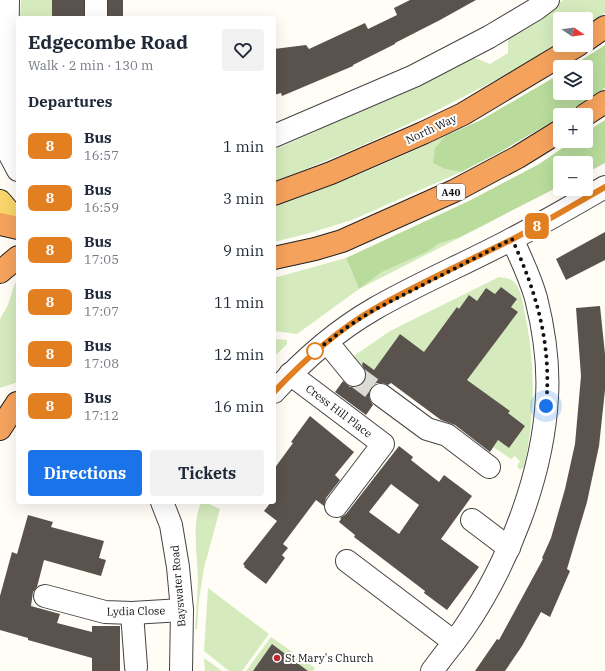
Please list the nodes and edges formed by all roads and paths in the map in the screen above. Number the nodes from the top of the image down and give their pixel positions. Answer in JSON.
{"nodes":[{"id":1,"x":8,"y":0,"type":"edge"},
{"id":2,"x":96,"y":0,"type":"edge"},
{"id":3,"x":548,"y":0,"type":"edge"},
{"id":4,"x":96,"y":16,"type":"edge"},
{"id":5,"x":605,"y":27,"type":"edge"},
{"id":6,"x":593,"y":35,"type":"edge"},
{"id":7,"x":566,"y":52,"type":"edge"},
{"id":8,"x":605,"y":102,"type":"edge"},
{"id":9,"x":593,"y":110,"type":"edge"},
{"id":10,"x":276,"y":135,"type":"edge"},
{"id":11,"x":553,"y":135,"type":"edge"},
{"id":12,"x":16,"y":166,"type":"edge"},
{"id":13,"x":605,"y":187,"type":"edge"},
{"id":14,"x":276,"y":193,"type":"edge"},
{"id":15,"x":0,"y":201,"type":"edge"},
{"id":16,"x":16,"y":220,"type":"edge"},
{"id":17,"x":0,"y":224,"type":"edge"},
{"id":18,"x":16,"y":228,"type":"edge"},
{"id":19,"x":512,"y":239,"type":"junction"},
{"id":20,"x":276,"y":258,"type":"edge"},
{"id":21,"x":16,"y":259,"type":"edge"},
{"id":22,"x":0,"y":272,"type":"edge"},
{"id":23,"x":327,"y":342,"type":"junction"},
{"id":24,"x":290,"y":374,"type":"junction"},
{"id":25,"x":354,"y":375,"type":"tunnel mouth"},
{"id":26,"x":276,"y":390,"type":"edge"},
{"id":27,"x":381,"y":395,"type":"tunnel mouth"},
{"id":28,"x":12,"y":404,"type":"edge"},
{"id":29,"x":0,"y":429,"type":"edge"},
{"id":30,"x":490,"y":467,"type":"dead end"},
{"id":31,"x":163,"y":504,"type":"edge"},
{"id":32,"x":336,"y":506,"type":"dead end"},
{"id":33,"x":472,"y":520,"type":"dead end"},
{"id":34,"x":509,"y":548,"type":"junction"},
{"id":35,"x":347,"y":561,"type":"dead end"},
{"id":36,"x":45,"y":596,"type":"dead end"},
{"id":37,"x":182,"y":610,"type":"junction"},
{"id":38,"x":132,"y":613,"type":"junction"},
{"id":39,"x":454,"y":642,"type":"junction"},
{"id":40,"x":136,"y":667,"type":"dead end"},
{"id":41,"x":181,"y":671,"type":"edge"},
{"id":42,"x":432,"y":671,"type":"edge"}],
"edges":[{"from":1,"to":12,"type":"street"},
{"from":2,"to":4,"type":"street"},
{"from":3,"to":10,"type":"street"},
{"from":5,"to":6,"type":"highway"},
{"from":7,"to":14,"type":"highway","name":"North Way"},
{"from":8,"to":9,"type":"highway"},
{"from":11,"to":20,"type":"highway","number":"A40"},
{"from":13,"to":19,"type":"street"},
{"from":15,"to":16,"type":"main road"},
{"from":17,"to":18,"type":"highway"},
{"from":19,"to":23,"type":"street"},
{"from":19,"to":34,"type":"street"},
{"from":21,"to":22,"type":"highway"},
{"from":23,"to":24,"type":"street"},
{"from":23,"to":25,"type":"street"},
{"from":24,"to":26,"type":"street"},
{"from":24,"to":32,"type":"street","name":"Cress Hill Place"},
{"from":27,"to":30,"type":"street"},
{"from":28,"to":29,"type":"highway"},
{"from":31,"to":37,"type":"street","name":"Bayswater Road"},
{"from":33,"to":34,"type":"street"},
{"from":34,"to":39,"type":"street"},
{"from":35,"to":39,"type":"street"},
{"from":36,"to":38,"type":"street","name":"Lydia Close"},
{"from":37,"to":38,"type":"street","name":"Lydia Close"},
{"from":37,"to":41,"type":"street","name":"Bayswater Road"},
{"from":38,"to":40,"type":"street"},
{"from":39,"to":42,"type":"street"}]}
